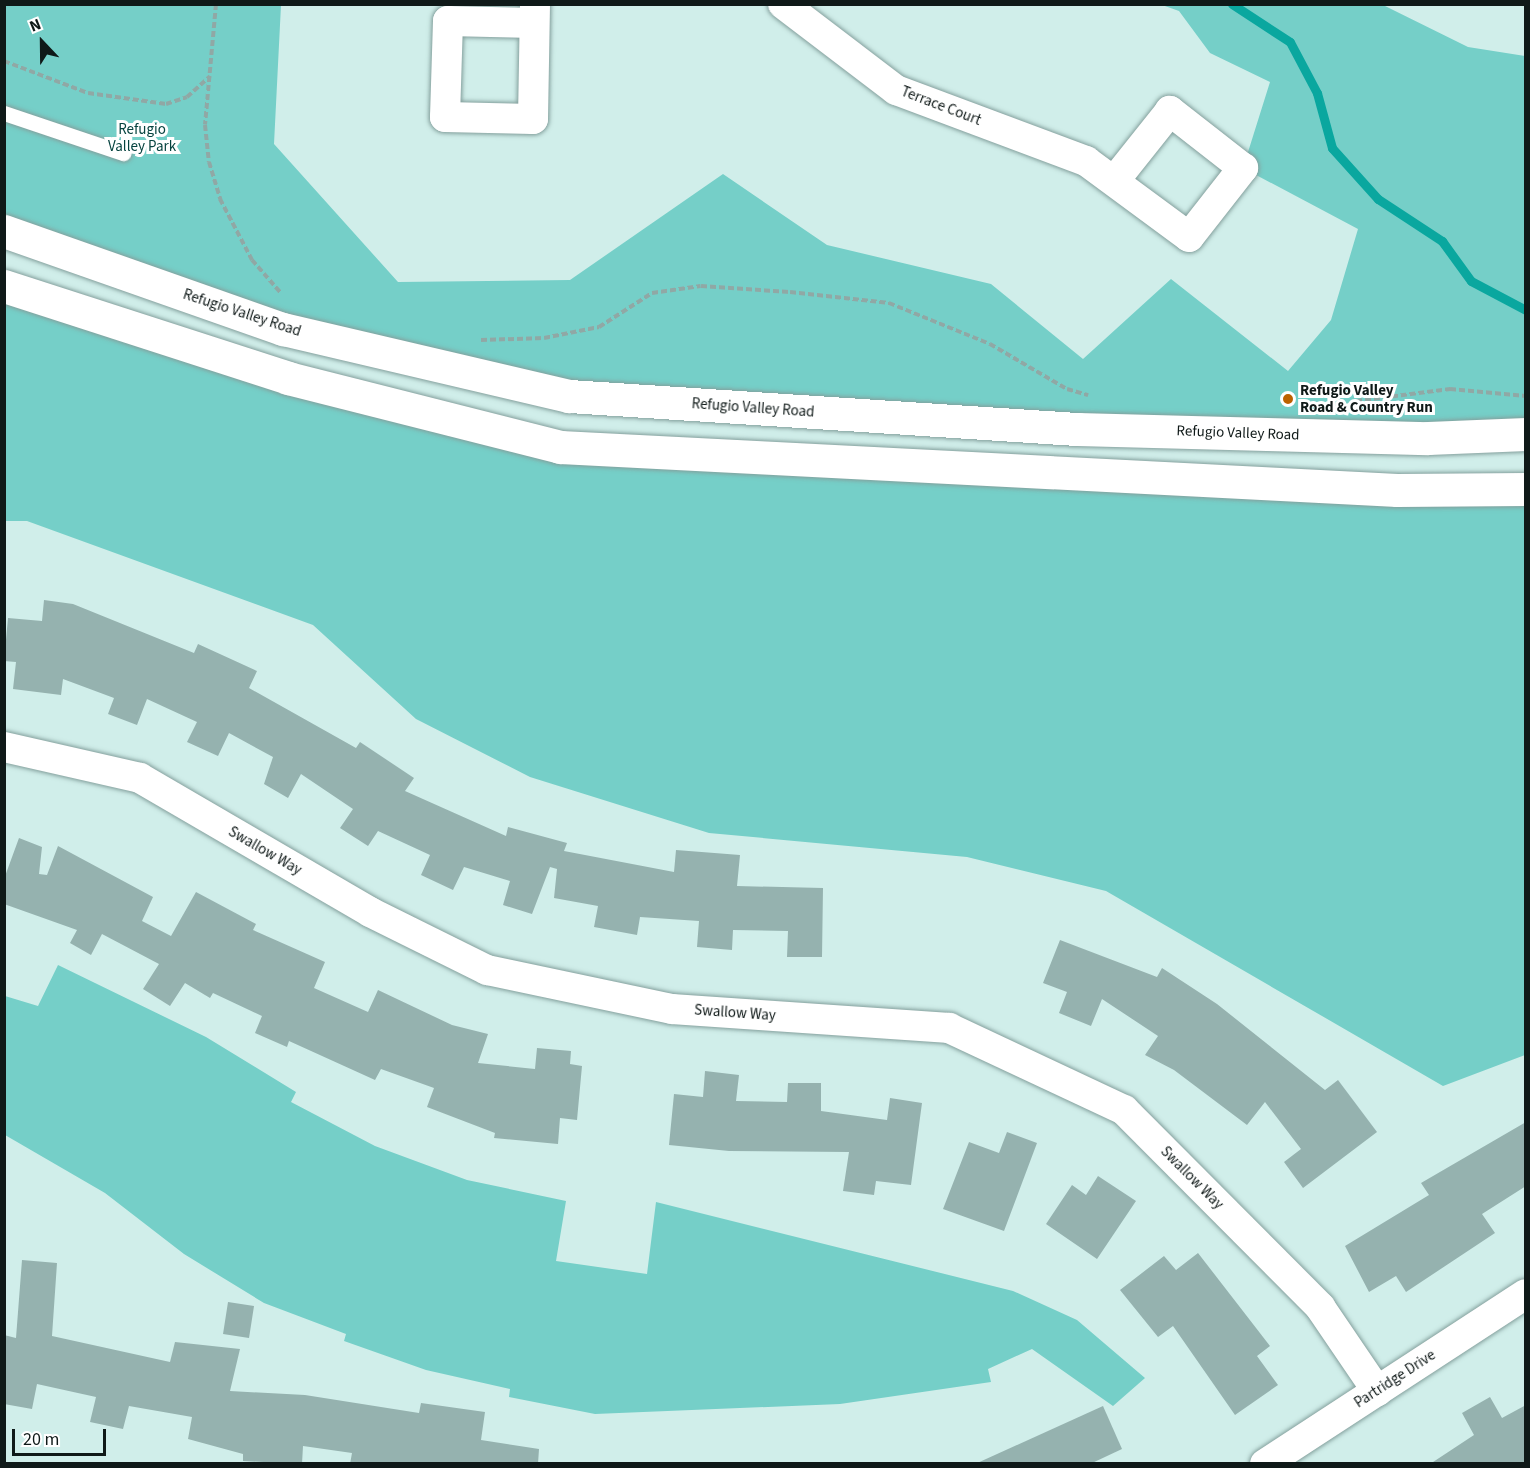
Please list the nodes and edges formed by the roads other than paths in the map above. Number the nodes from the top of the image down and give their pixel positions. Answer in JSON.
{"nodes":[{"id":1,"x":783,"y":4,"type":"edge"},
{"id":2,"x":4,"y":113,"type":"edge"},
{"id":3,"x":123,"y":153,"type":"dead end"},
{"id":4,"x":1114,"y":180,"type":"dead end"},
{"id":5,"x":4,"y":231,"type":"edge"},
{"id":6,"x":4,"y":286,"type":"edge"},
{"id":7,"x":1526,"y":434,"type":"edge"},
{"id":8,"x":1526,"y":489,"type":"edge"},
{"id":9,"x":4,"y":747,"type":"edge"},
{"id":10,"x":1526,"y":1294,"type":"edge"},
{"id":11,"x":1377,"y":1391,"type":"junction"},
{"id":12,"x":1265,"y":1464,"type":"edge"}],
"edges":[{"from":1,"to":4,"type":"street","name":"Terrace Court"},
{"from":2,"to":3,"type":"lane"},
{"from":5,"to":7,"type":"street","name":"Refugio Valley Road"},
{"from":6,"to":8,"type":"street"},
{"from":9,"to":11,"type":"street","name":"Swallow Way"},
{"from":10,"to":11,"type":"street","name":"Partridge Drive"},
{"from":11,"to":12,"type":"street","name":"Partridge Drive"}]}
